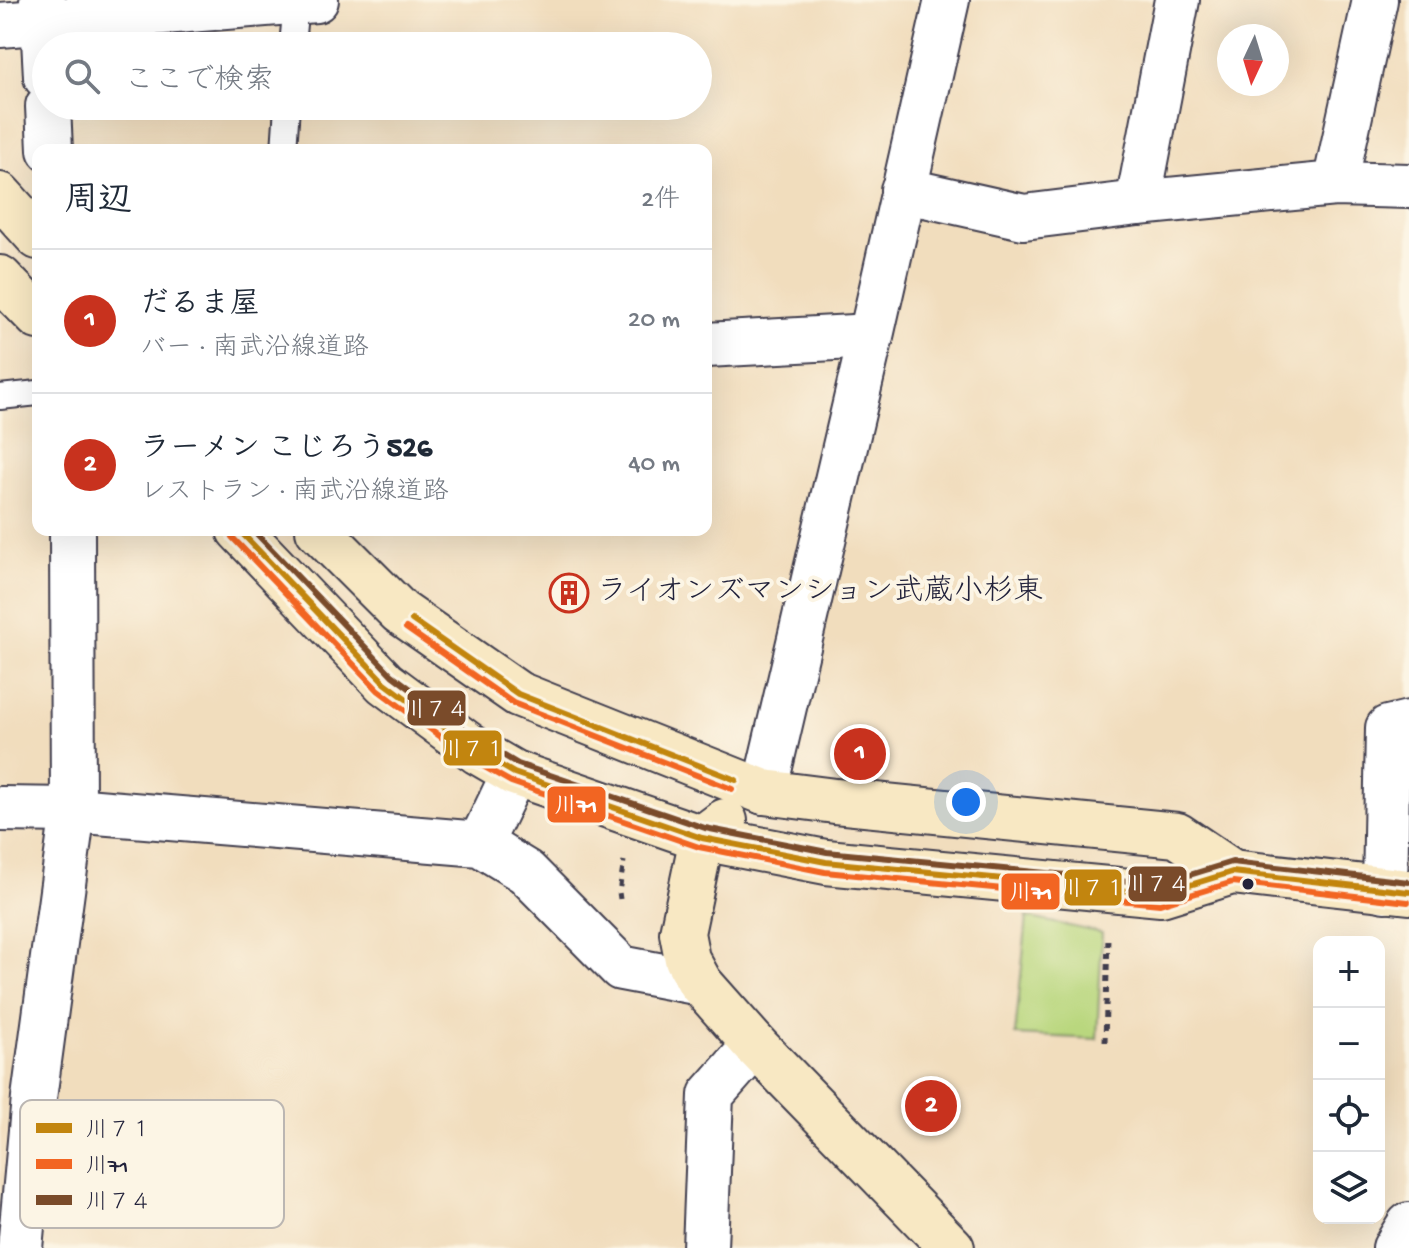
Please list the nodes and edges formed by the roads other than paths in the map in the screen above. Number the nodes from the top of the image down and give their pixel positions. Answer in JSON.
{"nodes":[{"id":1,"x":947,"y":0,"type":"edge"},
{"id":2,"x":1177,"y":0,"type":"edge"},
{"id":3,"x":1375,"y":0,"type":"edge"},
{"id":4,"x":306,"y":1,"type":"edge"},
{"id":5,"x":42,"y":11,"type":"edge"},
{"id":6,"x":0,"y":25,"type":"edge"},
{"id":7,"x":43,"y":32,"type":"edge"},
{"id":8,"x":296,"y":32,"type":"edge"},
{"id":9,"x":49,"y":120,"type":"edge"},
{"id":10,"x":286,"y":120,"type":"edge"},
{"id":11,"x":50,"y":144,"type":"edge"},
{"id":12,"x":284,"y":144,"type":"edge"},
{"id":13,"x":1335,"y":184,"type":"junction"},
{"id":14,"x":1409,"y":186,"type":"edge"},
{"id":15,"x":903,"y":190,"type":"junction"},
{"id":16,"x":0,"y":195,"type":"edge"},
{"id":17,"x":1138,"y":203,"type":"junction"},
{"id":18,"x":32,"y":230,"type":"edge"},
{"id":19,"x":0,"y":278,"type":"edge"},
{"id":20,"x":32,"y":311,"type":"edge"},
{"id":21,"x":871,"y":336,"type":"junction"},
{"id":22,"x":712,"y":345,"type":"edge"},
{"id":23,"x":32,"y":394,"type":"edge"},
{"id":24,"x":0,"y":397,"type":"edge"},
{"id":25,"x":72,"y":536,"type":"edge"},
{"id":26,"x":245,"y":536,"type":"edge"},
{"id":27,"x":324,"y":536,"type":"edge"},
{"id":28,"x":1409,"y":723,"type":"edge"},
{"id":29,"x":514,"y":773,"type":"junction"},
{"id":30,"x":764,"y":792,"type":"junction"},
{"id":31,"x":0,"y":809,"type":"edge"},
{"id":32,"x":73,"y":810,"type":"junction"},
{"id":33,"x":702,"y":838,"type":"junction"},
{"id":34,"x":480,"y":844,"type":"junction"},
{"id":35,"x":1232,"y":872,"type":"junction"},
{"id":36,"x":1397,"y":891,"type":"edge"},
{"id":37,"x":700,"y":983,"type":"junction"},
{"id":38,"x":755,"y":1045,"type":"junction"},
{"id":39,"x":17,"y":1096,"type":"edge"},
{"id":40,"x":20,"y":1248,"type":"edge"},
{"id":41,"x":705,"y":1248,"type":"edge"},
{"id":42,"x":952,"y":1248,"type":"edge"}],
"edges":[{"from":1,"to":15,"type":"street"},
{"from":2,"to":17,"type":"street"},
{"from":3,"to":13,"type":"street"},
{"from":4,"to":5,"type":"street"},
{"from":4,"to":8,"type":"lane"},
{"from":5,"to":6,"type":"street"},
{"from":5,"to":7,"type":"street"},
{"from":9,"to":11,"type":"street"},
{"from":10,"to":12,"type":"lane"},
{"from":13,"to":14,"type":"street"},
{"from":13,"to":17,"type":"street"},
{"from":15,"to":17,"type":"street"},
{"from":15,"to":21,"type":"street"},
{"from":16,"to":18,"type":"street"},
{"from":19,"to":20,"type":"street"},
{"from":21,"to":22,"type":"street"},
{"from":21,"to":30,"type":"street"},
{"from":23,"to":24,"type":"lane"},
{"from":25,"to":32,"type":"street"},
{"from":26,"to":29,"type":"street"},
{"from":27,"to":30,"type":"street"},
{"from":28,"to":36,"type":"street"},
{"from":29,"to":33,"type":"street"},
{"from":29,"to":34,"type":"street"},
{"from":30,"to":33,"type":"street"},
{"from":30,"to":35,"type":"street"},
{"from":31,"to":32,"type":"street"},
{"from":32,"to":34,"type":"street"},
{"from":32,"to":39,"type":"street"},
{"from":33,"to":35,"type":"street"},
{"from":33,"to":37,"type":"street"},
{"from":34,"to":37,"type":"street"},
{"from":35,"to":36,"type":"street"},
{"from":37,"to":38,"type":"street"},
{"from":38,"to":41,"type":"street"},
{"from":38,"to":42,"type":"street"},
{"from":39,"to":40,"type":"street"}]}
